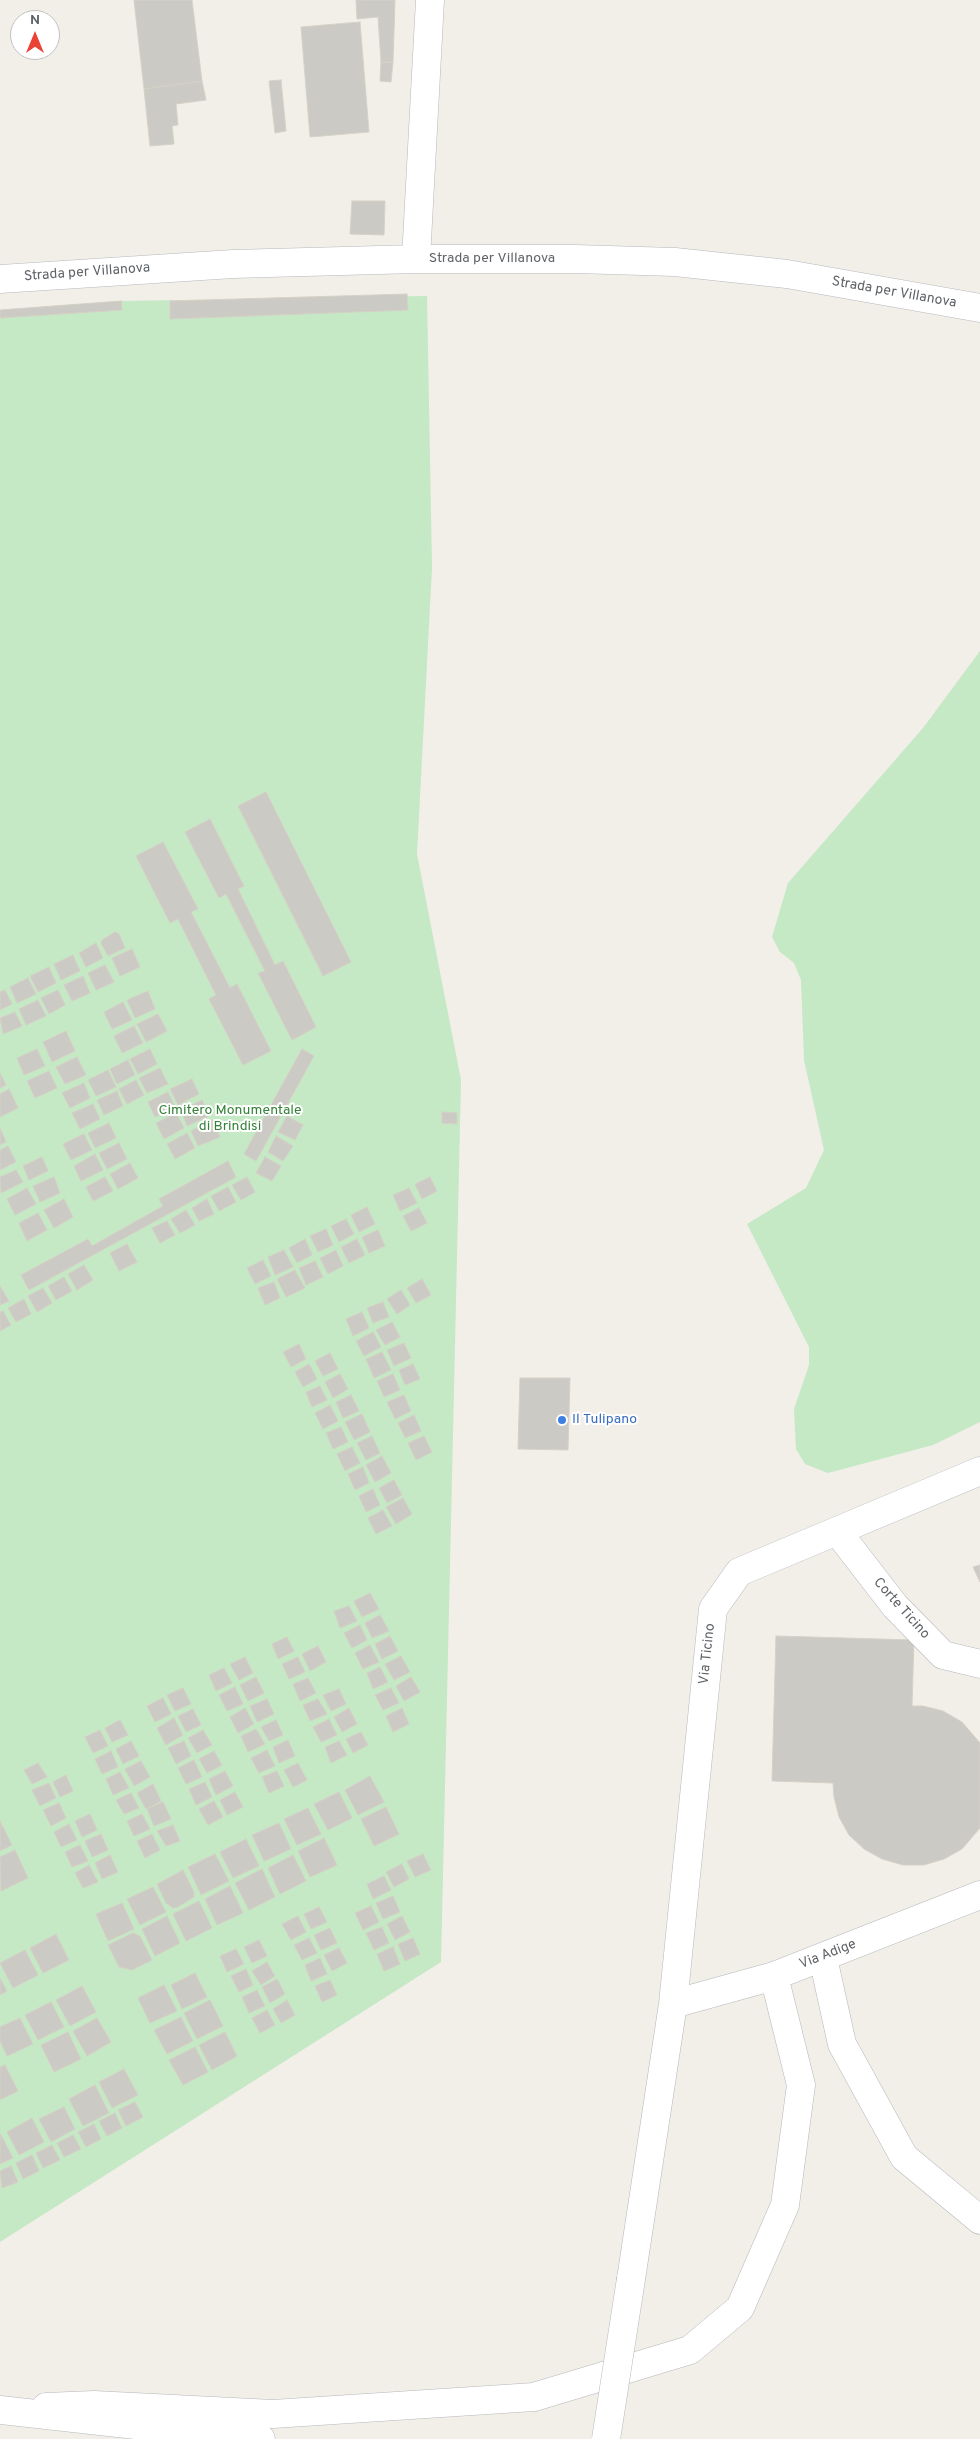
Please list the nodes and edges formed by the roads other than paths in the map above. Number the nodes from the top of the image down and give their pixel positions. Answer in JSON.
{"nodes":[{"id":1,"x":430,"y":0,"type":"edge"},
{"id":2,"x":416,"y":259,"type":"junction"},
{"id":3,"x":0,"y":279,"type":"edge"},
{"id":4,"x":980,"y":308,"type":"edge"},
{"id":5,"x":980,"y":1471,"type":"edge"},
{"id":6,"x":836,"y":1531,"type":"junction"},
{"id":7,"x":980,"y":1664,"type":"edge"},
{"id":8,"x":980,"y":1895,"type":"edge"},
{"id":9,"x":823,"y":1958,"type":"junction"},
{"id":10,"x":774,"y":1976,"type":"junction"},
{"id":11,"x":673,"y":2004,"type":"junction"},
{"id":12,"x":980,"y":2220,"type":"edge"},
{"id":13,"x":0,"y":2410,"type":"edge"},
{"id":14,"x":262,"y":2439,"type":"edge"},
{"id":15,"x":606,"y":2439,"type":"edge"}],
"edges":[{"from":1,"to":2,"type":"street"},
{"from":2,"to":3,"type":"street","name":"Strada per Villanova"},
{"from":2,"to":4,"type":"street","name":"Strada per Villanova"},
{"from":5,"to":6,"type":"street","name":"Via Ticino"},
{"from":6,"to":7,"type":"street","name":"Corte Ticino"},
{"from":6,"to":11,"type":"street","name":"Via Ticino"},
{"from":8,"to":9,"type":"street","name":"Via Adige"},
{"from":9,"to":10,"type":"street","name":"Via Adige"},
{"from":9,"to":12,"type":"street"},
{"from":10,"to":11,"type":"street","name":"Via Adige"},
{"from":10,"to":13,"type":"street"},
{"from":11,"to":15,"type":"street","name":"Via Ticino","bridge":true},
{"from":13,"to":14,"type":"street"}]}
